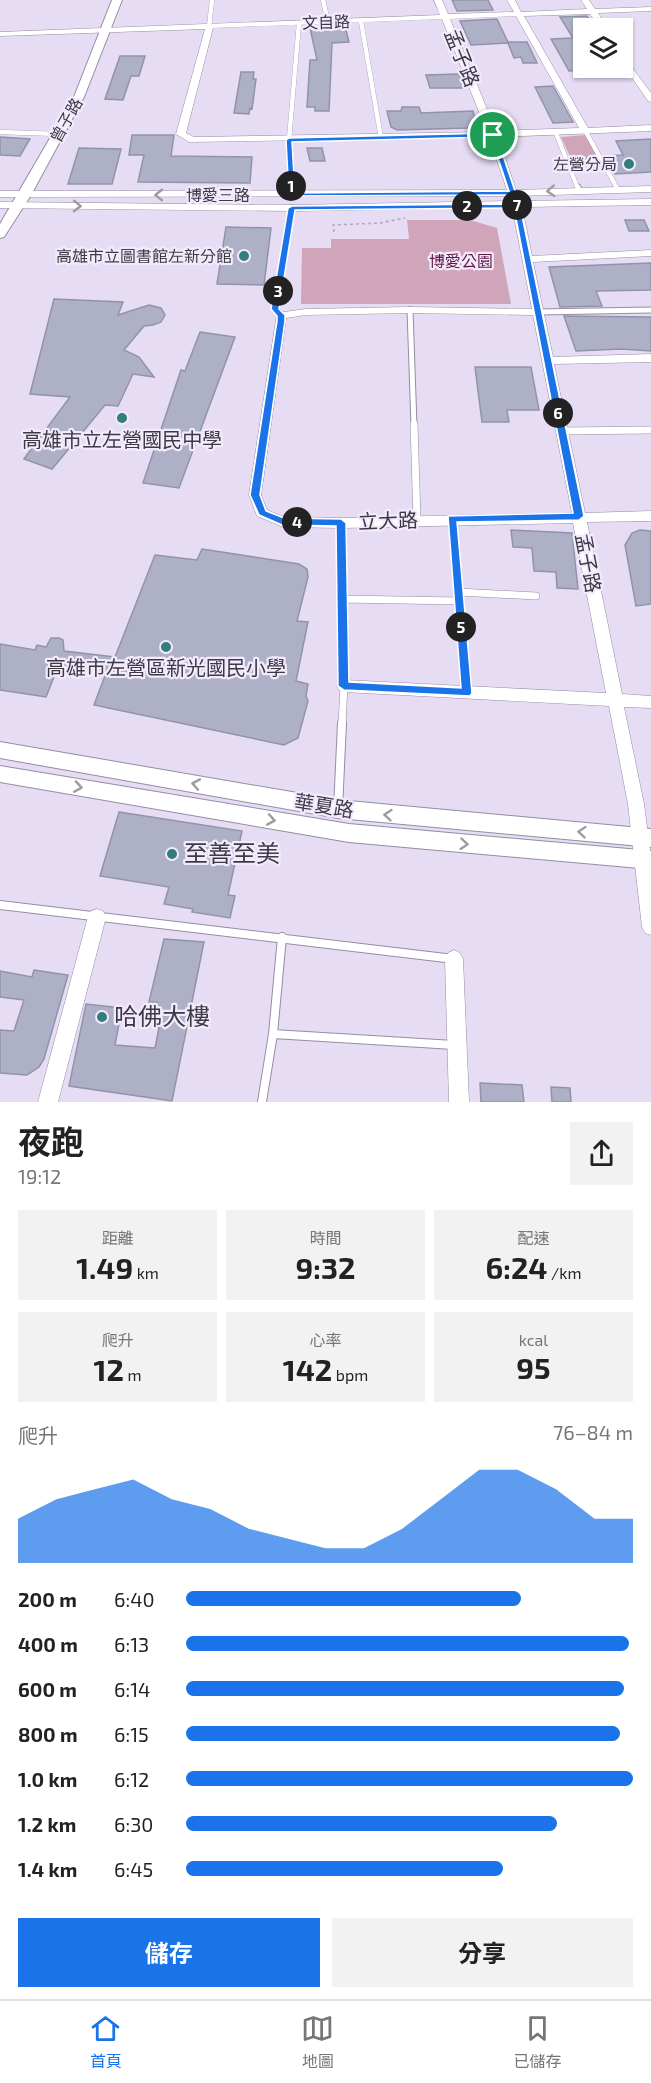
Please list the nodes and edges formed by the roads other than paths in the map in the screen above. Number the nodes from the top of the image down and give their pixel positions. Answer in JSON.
{"nodes":[{"id":1,"x":117,"y":0,"type":"edge"},
{"id":2,"x":212,"y":0,"type":"edge"},
{"id":3,"x":323,"y":0,"type":"edge"},
{"id":4,"x":438,"y":0,"type":"edge"},
{"id":5,"x":511,"y":0,"type":"edge"},
{"id":6,"x":585,"y":0,"type":"edge"},
{"id":7,"x":651,"y":9,"type":"edge"},
{"id":8,"x":593,"y":11,"type":"junction"},
{"id":9,"x":519,"y":14,"type":"junction"},
{"id":10,"x":445,"y":17,"type":"junction"},
{"id":11,"x":598,"y":18,"type":"edge"},
{"id":12,"x":361,"y":21,"type":"junction"},
{"id":13,"x":328,"y":22,"type":"junction"},
{"id":14,"x":299,"y":23,"type":"junction"},
{"id":15,"x":209,"y":27,"type":"junction"},
{"id":16,"x":104,"y":31,"type":"junction"},
{"id":17,"x":0,"y":34,"type":"edge"},
{"id":18,"x":633,"y":72,"type":"edge"},
{"id":19,"x":651,"y":99,"type":"edge"},
{"id":20,"x":651,"y":128,"type":"edge"},
{"id":21,"x":0,"y":132,"type":"edge"},
{"id":22,"x":586,"y":132,"type":"junction"},
{"id":23,"x":556,"y":133,"type":"junction"},
{"id":24,"x":58,"y":134,"type":"junction"},
{"id":25,"x":493,"y":135,"type":"junction"},
{"id":26,"x":381,"y":138,"type":"junction"},
{"id":27,"x":289,"y":140,"type":"junction"},
{"id":28,"x":617,"y":188,"type":"junction"},
{"id":29,"x":651,"y":189,"type":"edge"},
{"id":30,"x":579,"y":190,"type":"junction"},
{"id":31,"x":512,"y":193,"type":"junction"},
{"id":32,"x":0,"y":194,"type":"edge"},
{"id":33,"x":291,"y":195,"type":"junction"},
{"id":34,"x":22,"y":201,"type":"junction"},
{"id":35,"x":651,"y":202,"type":"edge"},
{"id":36,"x":0,"y":205,"type":"edge"},
{"id":37,"x":517,"y":206,"type":"junction"},
{"id":38,"x":292,"y":208,"type":"junction"},
{"id":39,"x":0,"y":234,"type":"edge"},
{"id":40,"x":651,"y":254,"type":"edge"},
{"id":41,"x":527,"y":259,"type":"junction"},
{"id":42,"x":410,"y":310,"type":"junction"},
{"id":43,"x":651,"y":310,"type":"edge"},
{"id":44,"x":538,"y":312,"type":"junction"},
{"id":45,"x":281,"y":315,"type":"junction"},
{"id":46,"x":651,"y":358,"type":"edge"},
{"id":47,"x":548,"y":362,"type":"junction"},
{"id":48,"x":651,"y":430,"type":"edge"},
{"id":49,"x":562,"y":431,"type":"junction"},
{"id":50,"x":579,"y":516,"type":"junction"},
{"id":51,"x":651,"y":516,"type":"edge"},
{"id":52,"x":452,"y":519,"type":"junction"},
{"id":53,"x":417,"y":520,"type":"junction"},
{"id":54,"x":341,"y":523,"type":"junction"},
{"id":55,"x":458,"y":592,"type":"junction"},
{"id":56,"x":536,"y":596,"type":"dead end"},
{"id":57,"x":342,"y":599,"type":"junction"},
{"id":58,"x":459,"y":601,"type":"junction"},
{"id":59,"x":344,"y":686,"type":"junction"},
{"id":60,"x":466,"y":693,"type":"junction"},
{"id":61,"x":616,"y":701,"type":"junction"},
{"id":62,"x":651,"y":702,"type":"edge"},
{"id":63,"x":0,"y":750,"type":"edge"},
{"id":64,"x":52,"y":759,"type":"junction"},
{"id":65,"x":0,"y":774,"type":"edge"},
{"id":66,"x":43,"y":781,"type":"junction"},
{"id":67,"x":338,"y":809,"type":"junction"},
{"id":68,"x":646,"y":838,"type":"edge"},
{"id":69,"x":647,"y":860,"type":"edge"},
{"id":70,"x":0,"y":904,"type":"edge"},
{"id":71,"x":97,"y":917,"type":"junction"},
{"id":72,"x":651,"y":927,"type":"edge"},
{"id":73,"x":282,"y":937,"type":"junction"},
{"id":74,"x":454,"y":959,"type":"joint"},
{"id":75,"x":273,"y":1034,"type":"junction"},
{"id":76,"x":456,"y":1045,"type":"junction"},
{"id":77,"x":48,"y":1102,"type":"edge"},
{"id":78,"x":262,"y":1102,"type":"edge"},
{"id":79,"x":459,"y":1102,"type":"edge"}],
"edges":[{"from":1,"to":16,"type":"street","name":"曾子路"},
{"from":2,"to":15,"type":"lane"},
{"from":3,"to":13,"type":"lane"},
{"from":4,"to":10,"type":"street","name":"孟子路"},
{"from":5,"to":9,"type":"street"},
{"from":6,"to":8,"type":"street"},
{"from":7,"to":8,"type":"street","name":"文自路"},
{"from":8,"to":9,"type":"street","name":"文自路"},
{"from":8,"to":11,"type":"street"},
{"from":9,"to":10,"type":"street","name":"文自路"},
{"from":9,"to":22,"type":"street"},
{"from":10,"to":12,"type":"street","name":"文自路"},
{"from":10,"to":25,"type":"street","name":"孟子路"},
{"from":12,"to":13,"type":"street","name":"文自路"},
{"from":12,"to":26,"type":"lane"},
{"from":13,"to":14,"type":"street","name":"文自路"},
{"from":14,"to":15,"type":"street","name":"文自路"},
{"from":14,"to":27,"type":"lane"},
{"from":15,"to":16,"type":"street","name":"文自路"},
{"from":15,"to":27,"type":"street"},
{"from":16,"to":17,"type":"street","name":"文自路"},
{"from":16,"to":24,"type":"street","name":"曾子路"},
{"from":18,"to":19,"type":"street"},
{"from":20,"to":22,"type":"street"},
{"from":21,"to":24,"type":"lane"},
{"from":22,"to":23,"type":"street"},
{"from":22,"to":28,"type":"lane"},
{"from":23,"to":25,"type":"street"},
{"from":23,"to":30,"type":"lane"},
{"from":24,"to":34,"type":"street","name":"曾子路"},
{"from":25,"to":26,"type":"street"},
{"from":25,"to":31,"type":"street","name":"孟子路"},
{"from":26,"to":27,"type":"street"},
{"from":27,"to":33,"type":"lane"},
{"from":28,"to":29,"type":"street","name":"博愛三路"},
{"from":28,"to":30,"type":"street","name":"博愛三路"},
{"from":30,"to":31,"type":"street","name":"博愛三路","one_way":true},
{"from":31,"to":33,"type":"street","name":"博愛三路"},
{"from":31,"to":37,"type":"street","name":"孟子路"},
{"from":32,"to":34,"type":"street","name":"博愛三路"},
{"from":33,"to":34,"type":"street","name":"博愛三路","one_way":true},
{"from":34,"to":36,"type":"street","name":"博愛三路"},
{"from":34,"to":38,"type":"street","name":"博愛三路","one_way":true},
{"from":34,"to":39,"type":"street","name":"曾子路"},
{"from":35,"to":37,"type":"street","name":"博愛三路"},
{"from":37,"to":38,"type":"street","name":"博愛三路"},
{"from":37,"to":41,"type":"street","name":"孟子路"},
{"from":38,"to":45,"type":"lane"},
{"from":40,"to":41,"type":"street"},
{"from":41,"to":44,"type":"street","name":"孟子路"},
{"from":42,"to":44,"type":"street"},
{"from":42,"to":45,"type":"street"},
{"from":42,"to":53,"type":"lane"},
{"from":43,"to":44,"type":"lane"},
{"from":44,"to":47,"type":"street","name":"孟子路"},
{"from":45,"to":54,"type":"street","name":"立大路"},
{"from":46,"to":47,"type":"street"},
{"from":47,"to":49,"type":"street","name":"孟子路"},
{"from":48,"to":49,"type":"lane"},
{"from":49,"to":50,"type":"street","name":"孟子路"},
{"from":50,"to":51,"type":"street","name":"立大路"},
{"from":50,"to":52,"type":"street","name":"立大路"},
{"from":50,"to":61,"type":"street","name":"孟子路"},
{"from":52,"to":53,"type":"street","name":"立大路"},
{"from":52,"to":55,"type":"lane"},
{"from":53,"to":54,"type":"street","name":"立大路"},
{"from":54,"to":57,"type":"lane"},
{"from":55,"to":56,"type":"lane"},
{"from":55,"to":58,"type":"lane"},
{"from":57,"to":58,"type":"lane"},
{"from":57,"to":59,"type":"lane"},
{"from":58,"to":60,"type":"lane"},
{"from":59,"to":60,"type":"street"},
{"from":59,"to":67,"type":"lane"},
{"from":60,"to":61,"type":"street"},
{"from":61,"to":62,"type":"street"},
{"from":61,"to":68,"type":"street","name":"孟子路"},
{"from":63,"to":64,"type":"street","name":"華夏路"},
{"from":64,"to":66,"type":"street"},
{"from":67,"to":64,"type":"street","name":"華夏路","one_way":true},
{"from":65,"to":66,"type":"street","name":"華夏路"},
{"from":66,"to":69,"type":"street","name":"華夏路","one_way":true},
{"from":68,"to":67,"type":"street","name":"華夏路","one_way":true},
{"from":68,"to":69,"type":"street","name":"孟子路"},
{"from":69,"to":72,"type":"street","name":"孟子路"},
{"from":70,"to":71,"type":"lane"},
{"from":71,"to":73,"type":"lane"},
{"from":71,"to":77,"type":"street"},
{"from":73,"to":74,"type":"lane"},
{"from":73,"to":75,"type":"lane"},
{"from":74,"to":76,"type":"street"},
{"from":75,"to":76,"type":"lane"},
{"from":75,"to":78,"type":"lane"},
{"from":76,"to":79,"type":"street"}]}
